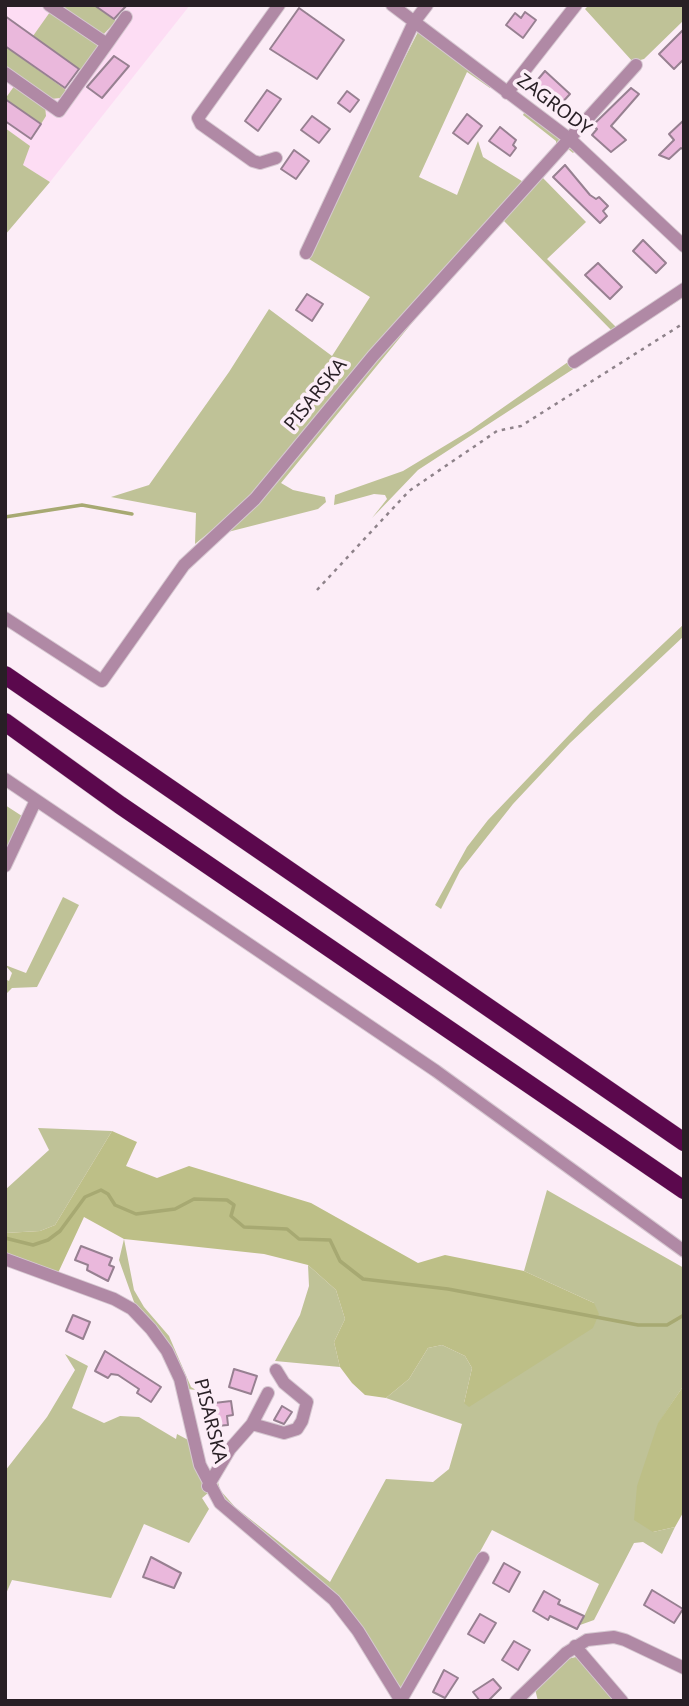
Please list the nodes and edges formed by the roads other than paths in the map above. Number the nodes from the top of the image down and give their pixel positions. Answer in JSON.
{"nodes":[{"id":1,"x":49,"y":5,"type":"edge"},
{"id":2,"x":279,"y":5,"type":"edge"},
{"id":3,"x":392,"y":5,"type":"edge"},
{"id":4,"x":427,"y":5,"type":"edge"},
{"id":5,"x":576,"y":5,"type":"edge"},
{"id":6,"x":126,"y":18,"type":"dead end"},
{"id":7,"x":414,"y":22,"type":"junction"},
{"id":8,"x":107,"y":44,"type":"junction"},
{"id":9,"x":636,"y":65,"type":"dead end"},
{"id":10,"x":5,"y":73,"type":"edge"},
{"id":11,"x":507,"y":93,"type":"junction"},
{"id":12,"x":571,"y":140,"type":"junction"},
{"id":13,"x":276,"y":158,"type":"dead end"},
{"id":14,"x":684,"y":246,"type":"edge"},
{"id":15,"x":306,"y":253,"type":"dead end"},
{"id":16,"x":684,"y":289,"type":"edge"},
{"id":17,"x":574,"y":362,"type":"dead end"},
{"id":18,"x":5,"y":618,"type":"edge"},
{"id":19,"x":5,"y":675,"type":"edge"},
{"id":20,"x":5,"y":722,"type":"edge"},
{"id":21,"x":5,"y":779,"type":"edge"},
{"id":22,"x":36,"y":800,"type":"junction"},
{"id":23,"x":5,"y":866,"type":"edge"},
{"id":24,"x":684,"y":1142,"type":"edge"},
{"id":25,"x":684,"y":1190,"type":"edge"},
{"id":26,"x":684,"y":1251,"type":"edge"},
{"id":27,"x":5,"y":1259,"type":"edge"},
{"id":28,"x":276,"y":1370,"type":"dead end"},
{"id":29,"x":268,"y":1393,"type":"dead end"},
{"id":30,"x":252,"y":1424,"type":"junction"},
{"id":31,"x":208,"y":1486,"type":"junction"},
{"id":32,"x":483,"y":1558,"type":"dead end"},
{"id":33,"x":575,"y":1646,"type":"junction"},
{"id":34,"x":684,"y":1668,"type":"edge"},
{"id":35,"x":525,"y":1698,"type":"edge"},
{"id":36,"x":401,"y":1701,"type":"edge"},
{"id":37,"x":622,"y":1701,"type":"edge"}],
"edges":[{"from":1,"to":8,"type":"street"},
{"from":2,"to":13,"type":"street"},
{"from":3,"to":7,"type":"street","name":"ZAGRODY"},
{"from":4,"to":7,"type":"street"},
{"from":5,"to":11,"type":"street"},
{"from":6,"to":8,"type":"street"},
{"from":7,"to":11,"type":"street","name":"ZAGRODY"},
{"from":7,"to":15,"type":"street"},
{"from":8,"to":10,"type":"street"},
{"from":9,"to":12,"type":"street","name":"PISARSKA"},
{"from":11,"to":12,"type":"street","name":"ZAGRODY"},
{"from":12,"to":14,"type":"street","name":"ZAGRODY"},
{"from":12,"to":18,"type":"street","name":"PISARSKA"},
{"from":16,"to":17,"type":"street"},
{"from":19,"to":24,"type":"highway"},
{"from":20,"to":25,"type":"highway"},
{"from":21,"to":22,"type":"street"},
{"from":22,"to":23,"type":"street"},
{"from":22,"to":26,"type":"street"},
{"from":27,"to":31,"type":"street","name":"PISARSKA"},
{"from":28,"to":30,"type":"street"},
{"from":29,"to":30,"type":"street"},
{"from":30,"to":31,"type":"street"},
{"from":31,"to":36,"type":"street","name":"PISARSKA"},
{"from":32,"to":36,"type":"street"},
{"from":33,"to":34,"type":"street"},
{"from":33,"to":35,"type":"street"},
{"from":33,"to":37,"type":"street"}]}
